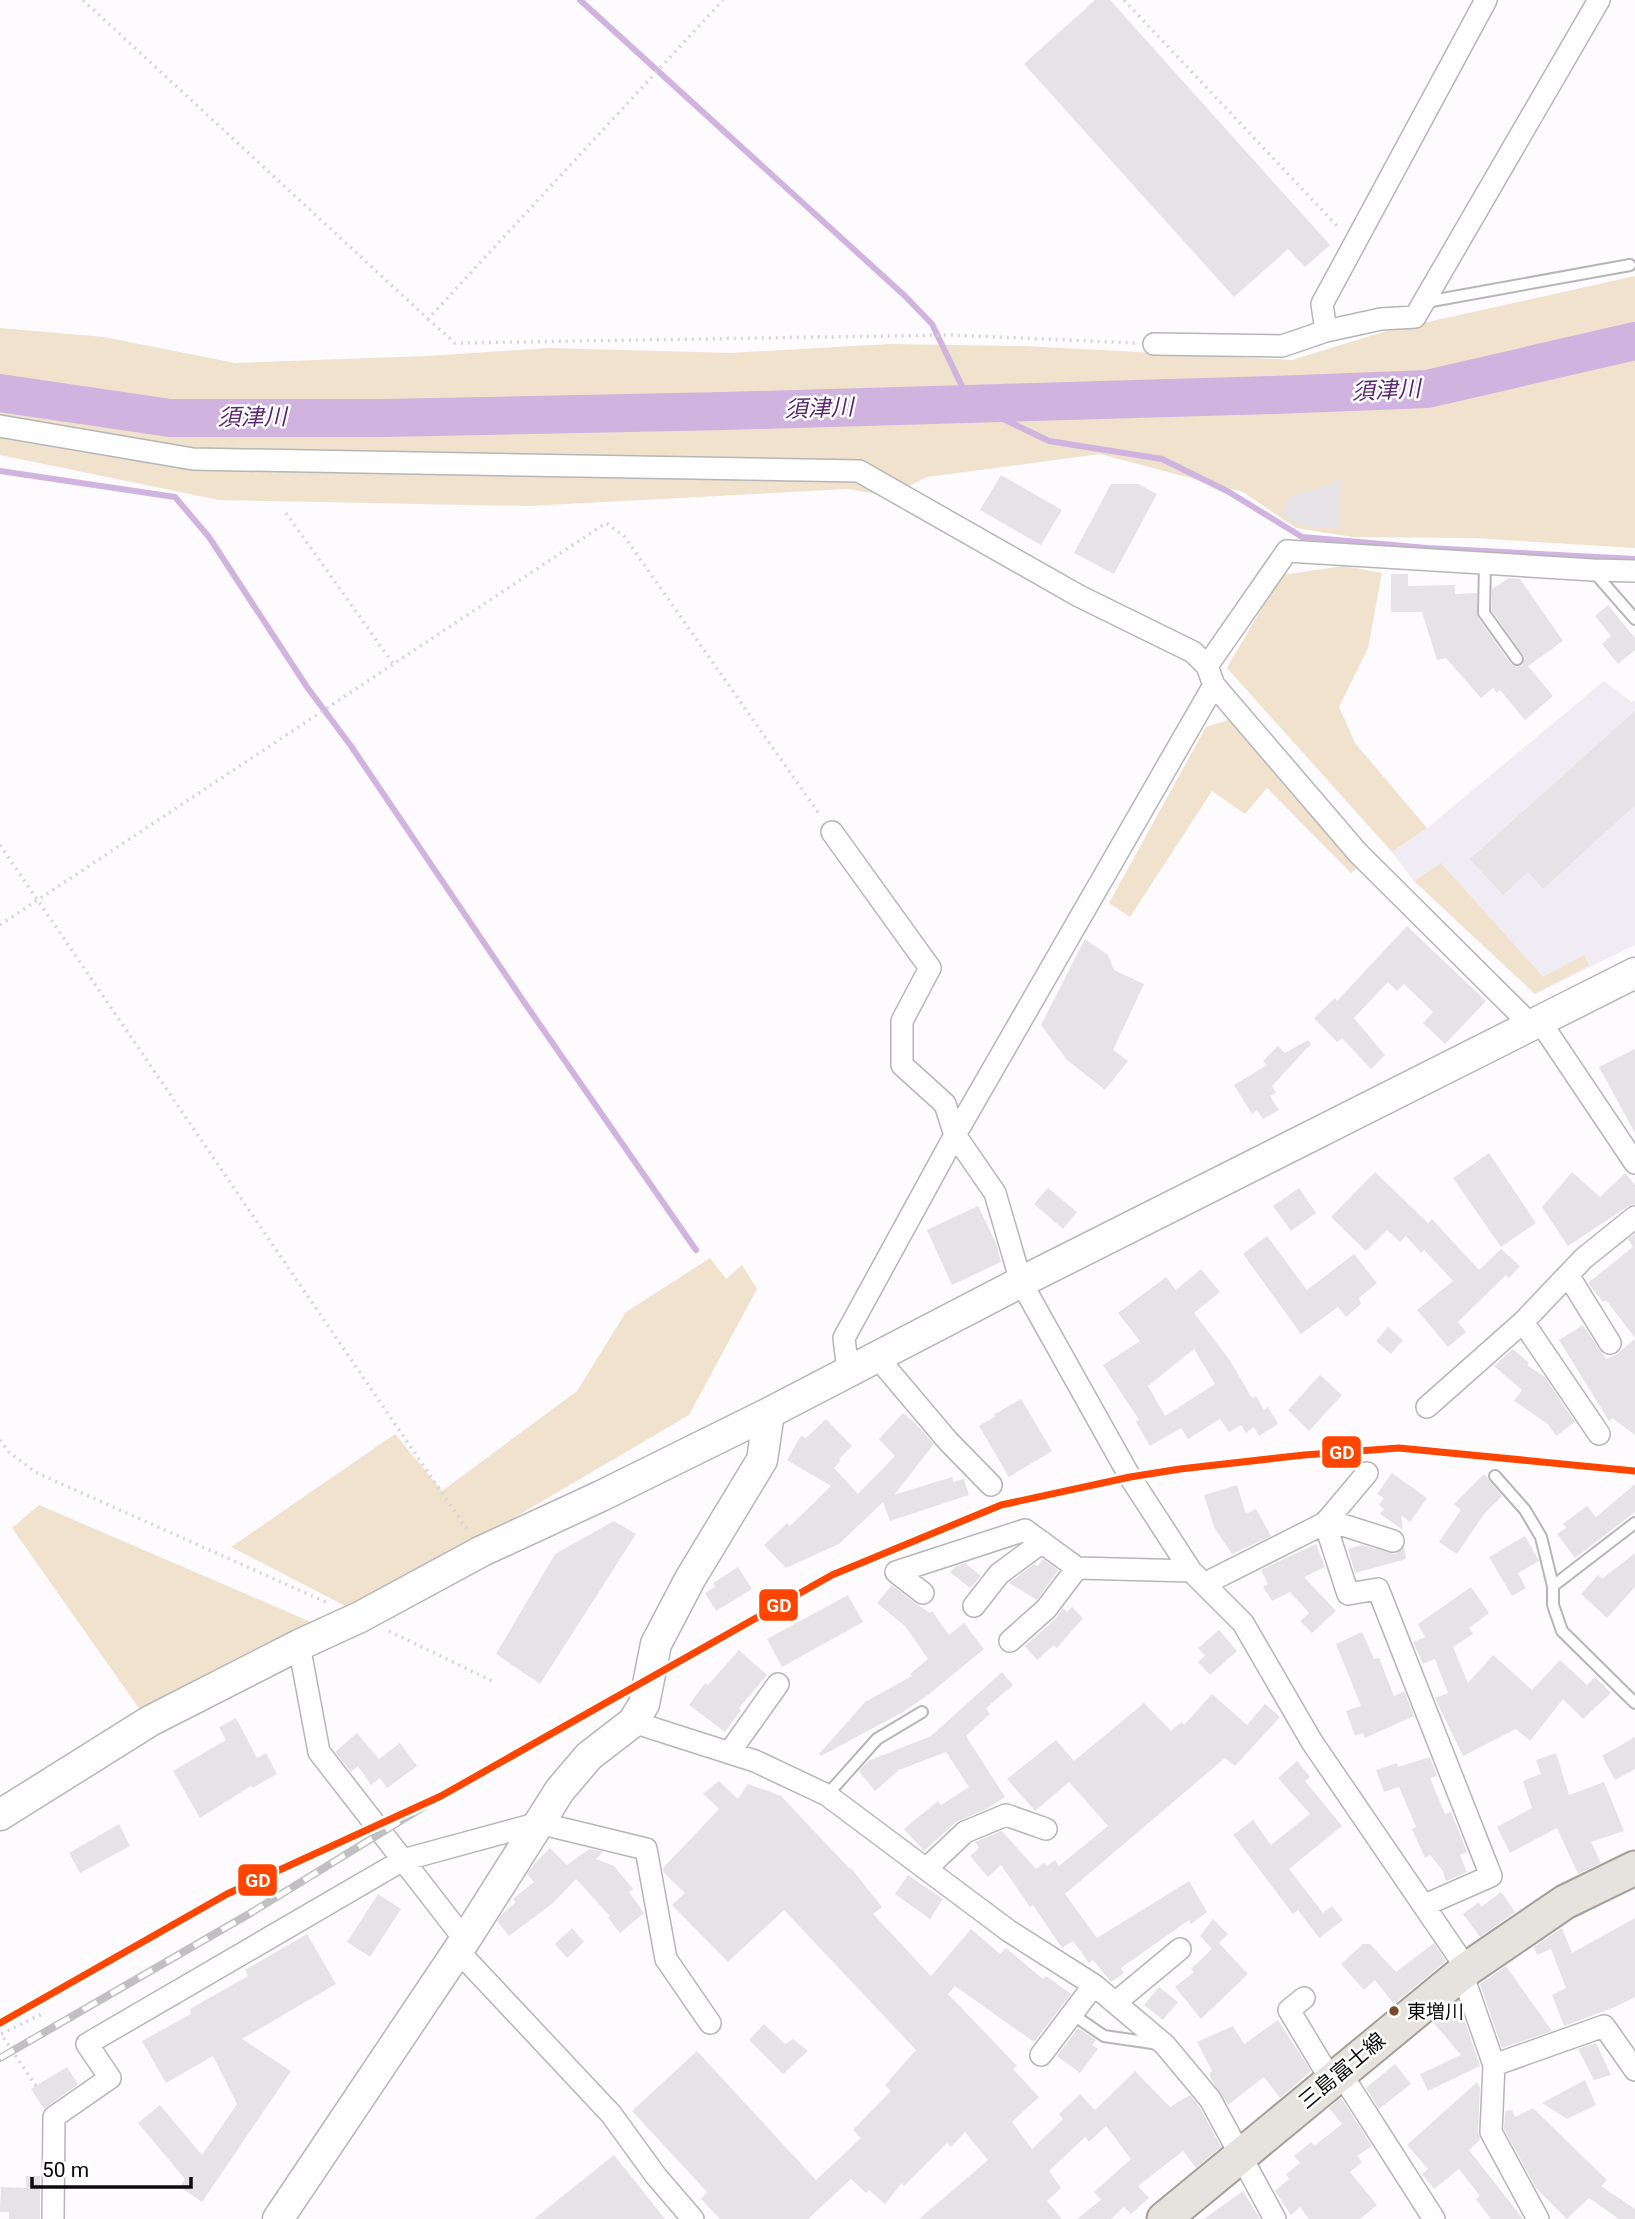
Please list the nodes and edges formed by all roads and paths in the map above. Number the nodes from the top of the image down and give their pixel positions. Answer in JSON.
{"nodes":[{"id":1,"x":83,"y":0,"type":"edge"},
{"id":2,"x":723,"y":0,"type":"edge"},
{"id":3,"x":1124,"y":0,"type":"edge"},
{"id":4,"x":1486,"y":0,"type":"edge"},
{"id":5,"x":1599,"y":0,"type":"edge"},
{"id":6,"x":1354,"y":244,"type":"junction"},
{"id":7,"x":1629,"y":265,"type":"dead end"},
{"id":8,"x":1425,"y":302,"type":"junction"},
{"id":9,"x":428,"y":319,"type":"junction"},
{"id":10,"x":1326,"y":331,"type":"junction"},
{"id":11,"x":1154,"y":344,"type":"joint"},
{"id":12,"x":0,"y":426,"type":"edge"},
{"id":13,"x":286,"y":513,"type":"dead end"},
{"id":14,"x":1485,"y":562,"type":"junction"},
{"id":15,"x":1593,"y":570,"type":"junction"},
{"id":16,"x":1635,"y":571,"type":"edge"},
{"id":17,"x":1635,"y":619,"type":"edge"},
{"id":18,"x":1517,"y":659,"type":"dead end"},
{"id":19,"x":394,"y":665,"type":"junction"},
{"id":20,"x":1210,"y":676,"type":"junction"},
{"id":21,"x":832,"y":832,"type":"joint"},
{"id":22,"x":0,"y":845,"type":"edge"},
{"id":23,"x":37,"y":899,"type":"junction"},
{"id":24,"x":0,"y":926,"type":"edge"},
{"id":25,"x":1635,"y":973,"type":"edge"},
{"id":26,"x":1534,"y":1022,"type":"junction"},
{"id":27,"x":955,"y":1135,"type":"junction"},
{"id":28,"x":1635,"y":1163,"type":"edge"},
{"id":29,"x":1635,"y":1217,"type":"edge"},
{"id":30,"x":1568,"y":1275,"type":"junction"},
{"id":31,"x":1021,"y":1282,"type":"junction"},
{"id":32,"x":1523,"y":1322,"type":"junction"},
{"id":33,"x":1610,"y":1343,"type":"dead end"},
{"id":34,"x":877,"y":1357,"type":"junction"},
{"id":35,"x":848,"y":1371,"type":"junction"},
{"id":36,"x":1427,"y":1407,"type":"dead end"},
{"id":37,"x":769,"y":1413,"type":"junction"},
{"id":38,"x":1599,"y":1434,"type":"dead end"},
{"id":39,"x":0,"y":1440,"type":"edge"},
{"id":40,"x":1367,"y":1473,"type":"dead end"},
{"id":41,"x":1495,"y":1476,"type":"dead end"},
{"id":42,"x":991,"y":1485,"type":"dead end"},
{"id":43,"x":1326,"y":1522,"type":"junction"},
{"id":44,"x":1635,"y":1524,"type":"edge"},
{"id":45,"x":1393,"y":1541,"type":"dead end"},
{"id":46,"x":1042,"y":1542,"type":"junction"},
{"id":47,"x":482,"y":1552,"type":"junction"},
{"id":48,"x":1077,"y":1568,"type":"junction"},
{"id":49,"x":1198,"y":1577,"type":"junction"},
{"id":50,"x":1553,"y":1586,"type":"junction"},
{"id":51,"x":923,"y":1592,"type":"dead end"},
{"id":52,"x":974,"y":1606,"type":"dead end"},
{"id":53,"x":360,"y":1617,"type":"junction"},
{"id":54,"x":1010,"y":1641,"type":"dead end"},
{"id":55,"x":299,"y":1645,"type":"junction"},
{"id":56,"x":492,"y":1681,"type":"dead end"},
{"id":57,"x":778,"y":1684,"type":"dead end"},
{"id":58,"x":1635,"y":1703,"type":"edge"},
{"id":59,"x":922,"y":1712,"type":"dead end"},
{"id":60,"x":633,"y":1722,"type":"junction"},
{"id":61,"x":729,"y":1753,"type":"junction"},
{"id":62,"x":827,"y":1795,"type":"junction"},
{"id":63,"x":0,"y":1815,"type":"edge"},
{"id":64,"x":539,"y":1823,"type":"junction"},
{"id":65,"x":1046,"y":1829,"type":"dead end"},
{"id":66,"x":403,"y":1860,"type":"junction"},
{"id":67,"x":1635,"y":1868,"type":"edge"},
{"id":68,"x":926,"y":1870,"type":"junction"},
{"id":69,"x":1425,"y":1905,"type":"junction"},
{"id":70,"x":462,"y":1945,"type":"junction"},
{"id":71,"x":1180,"y":1949,"type":"dead end"},
{"id":72,"x":1465,"y":1971,"type":"junction"},
{"id":73,"x":1094,"y":1985,"type":"junction"},
{"id":74,"x":1304,"y":1998,"type":"dead end"},
{"id":75,"x":1115,"y":2003,"type":"junction"},
{"id":76,"x":42,"y":2014,"type":"dead end"},
{"id":77,"x":1072,"y":2014,"type":"junction"},
{"id":78,"x":710,"y":2023,"type":"dead end"},
{"id":79,"x":1165,"y":2045,"type":"junction"},
{"id":80,"x":1041,"y":2055,"type":"dead end"},
{"id":81,"x":1494,"y":2065,"type":"junction"},
{"id":82,"x":1635,"y":2070,"type":"edge"},
{"id":83,"x":1336,"y":2076,"type":"junction"},
{"id":84,"x":36,"y":2086,"type":"dead end"},
{"id":85,"x":1241,"y":2157,"type":"junction"},
{"id":86,"x":53,"y":2219,"type":"edge"},
{"id":87,"x":278,"y":2219,"type":"edge"},
{"id":88,"x":693,"y":2219,"type":"edge"},
{"id":89,"x":1164,"y":2219,"type":"edge"},
{"id":90,"x":1275,"y":2219,"type":"edge"},
{"id":91,"x":1434,"y":2219,"type":"edge"},
{"id":92,"x":1538,"y":2219,"type":"edge"}],
"edges":[{"from":1,"to":9,"type":"path"},
{"from":2,"to":9,"type":"path"},
{"from":3,"to":6,"type":"path"},
{"from":4,"to":6,"type":"street"},
{"from":5,"to":8,"type":"street"},
{"from":6,"to":10,"type":"street"},
{"from":7,"to":8,"type":"lane"},
{"from":8,"to":10,"type":"street"},
{"from":9,"to":11,"type":"path"},
{"from":10,"to":11,"type":"street"},
{"from":12,"to":20,"type":"street"},
{"from":13,"to":19,"type":"path"},
{"from":14,"to":15,"type":"street"},
{"from":14,"to":18,"type":"lane"},
{"from":14,"to":20,"type":"street"},
{"from":15,"to":16,"type":"street"},
{"from":15,"to":17,"type":"lane"},
{"from":19,"to":21,"type":"path"},
{"from":19,"to":23,"type":"path"},
{"from":20,"to":26,"type":"street"},
{"from":20,"to":27,"type":"street"},
{"from":21,"to":27,"type":"street"},
{"from":22,"to":23,"type":"path"},
{"from":23,"to":24,"type":"path"},
{"from":23,"to":47,"type":"path"},
{"from":25,"to":26,"type":"street"},
{"from":26,"to":28,"type":"street"},
{"from":26,"to":31,"type":"street"},
{"from":27,"to":31,"type":"street"},
{"from":27,"to":35,"type":"street"},
{"from":29,"to":30,"type":"street"},
{"from":30,"to":32,"type":"street"},
{"from":30,"to":33,"type":"street"},
{"from":31,"to":34,"type":"street"},
{"from":31,"to":49,"type":"street"},
{"from":32,"to":36,"type":"street"},
{"from":32,"to":38,"type":"street"},
{"from":34,"to":35,"type":"street"},
{"from":34,"to":42,"type":"street"},
{"from":35,"to":37,"type":"street"},
{"from":37,"to":47,"type":"street"},
{"from":37,"to":60,"type":"street"},
{"from":39,"to":53,"type":"path"},
{"from":40,"to":43,"type":"street"},
{"from":41,"to":50,"type":"lane"},
{"from":43,"to":45,"type":"street"},
{"from":43,"to":49,"type":"street"},
{"from":43,"to":69,"type":"street"},
{"from":44,"to":50,"type":"lane"},
{"from":46,"to":48,"type":"street"},
{"from":46,"to":51,"type":"street"},
{"from":46,"to":52,"type":"street"},
{"from":47,"to":53,"type":"street"},
{"from":48,"to":49,"type":"street"},
{"from":48,"to":54,"type":"street"},
{"from":49,"to":69,"type":"street"},
{"from":50,"to":58,"type":"lane"},
{"from":53,"to":55,"type":"street"},
{"from":53,"to":56,"type":"path"},
{"from":55,"to":63,"type":"street"},
{"from":55,"to":66,"type":"street"},
{"from":57,"to":61,"type":"street"},
{"from":59,"to":62,"type":"lane"},
{"from":60,"to":61,"type":"street"},
{"from":60,"to":64,"type":"street"},
{"from":61,"to":62,"type":"street"},
{"from":62,"to":68,"type":"street"},
{"from":64,"to":66,"type":"street"},
{"from":64,"to":70,"type":"street"},
{"from":64,"to":78,"type":"street"},
{"from":65,"to":68,"type":"street"},
{"from":66,"to":70,"type":"street"},
{"from":66,"to":86,"type":"street"},
{"from":67,"to":72,"type":"main road","name":"三島富士線"},
{"from":68,"to":73,"type":"street"},
{"from":69,"to":72,"type":"street"},
{"from":70,"to":87,"type":"street"},
{"from":70,"to":88,"type":"street"},
{"from":71,"to":75,"type":"street"},
{"from":72,"to":81,"type":"street"},
{"from":72,"to":83,"type":"main road","name":"三島富士線"},
{"from":73,"to":75,"type":"street"},
{"from":73,"to":77,"type":"street"},
{"from":74,"to":83,"type":"street"},
{"from":75,"to":79,"type":"street"},
{"from":76,"to":84,"type":"path"},
{"from":77,"to":79,"type":"lane"},
{"from":77,"to":80,"type":"street"},
{"from":79,"to":85,"type":"street"},
{"from":81,"to":82,"type":"street"},
{"from":81,"to":92,"type":"street"},
{"from":83,"to":85,"type":"main road","name":"三島富士線"},
{"from":83,"to":91,"type":"street"},
{"from":85,"to":89,"type":"main road","name":"三島富士線"},
{"from":85,"to":90,"type":"street"}]}
